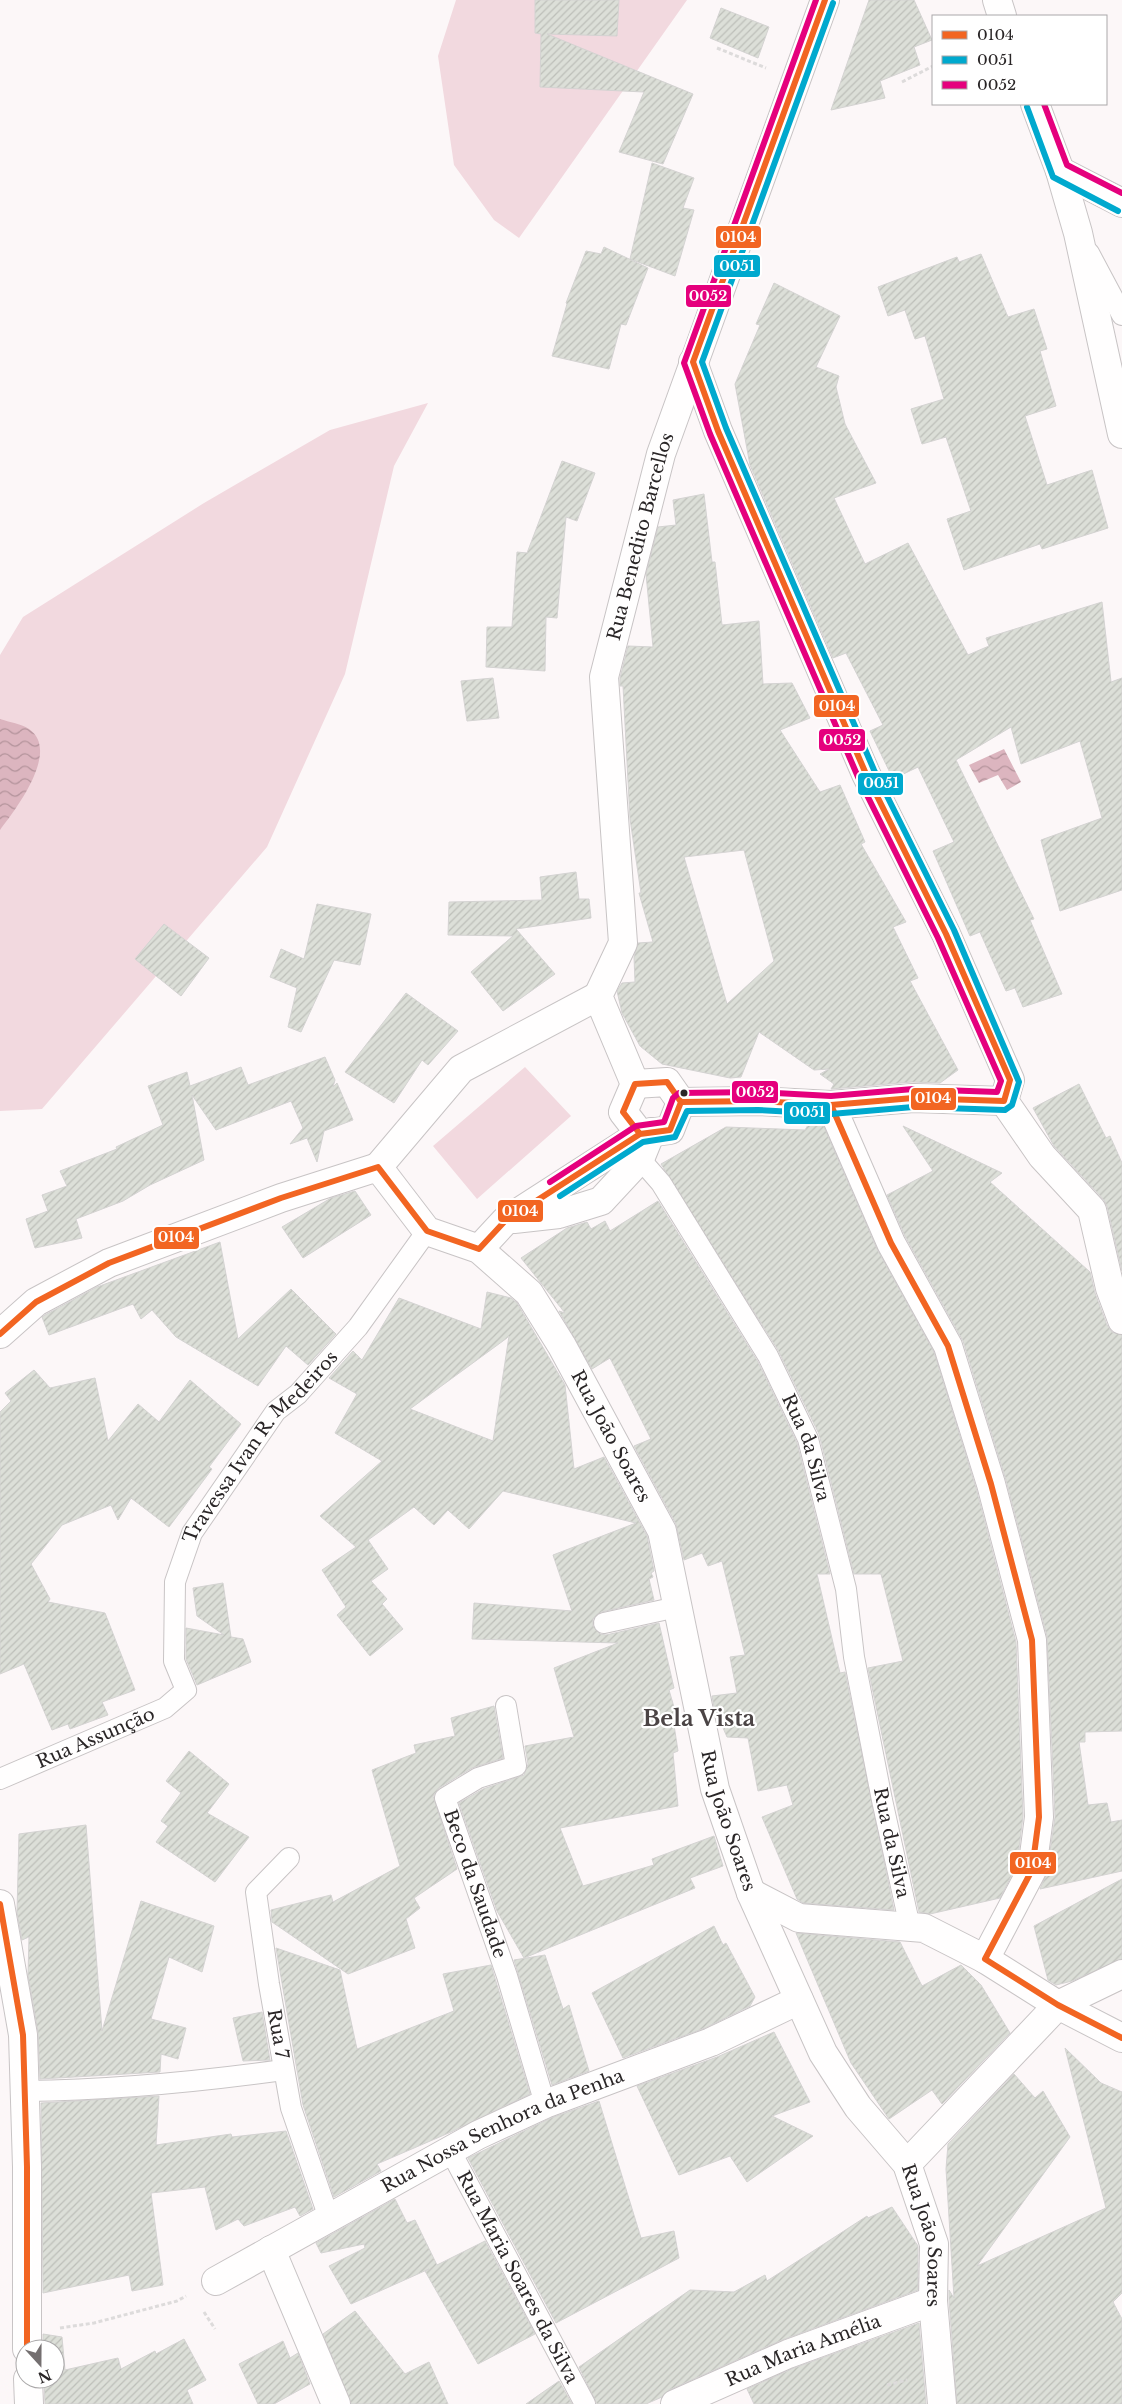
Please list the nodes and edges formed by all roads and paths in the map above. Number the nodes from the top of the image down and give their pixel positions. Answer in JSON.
{"nodes":[{"id":1,"x":826,"y":0,"type":"edge"},
{"id":2,"x":997,"y":0,"type":"edge"},
{"id":3,"x":1002,"y":15,"type":"edge"},
{"id":4,"x":717,"y":48,"type":"dead end"},
{"id":5,"x":932,"y":67,"type":"edge"},
{"id":6,"x":798,"y":77,"type":"junction"},
{"id":7,"x":902,"y":82,"type":"dead end"},
{"id":8,"x":1035,"y":105,"type":"edge"},
{"id":9,"x":1060,"y":171,"type":"junction"},
{"id":10,"x":1122,"y":203,"type":"edge"},
{"id":11,"x":1078,"y":232,"type":"junction"},
{"id":12,"x":1122,"y":315,"type":"edge"},
{"id":13,"x":693,"y":362,"type":"junction"},
{"id":14,"x":1122,"y":434,"type":"edge"},
{"id":15,"x":598,"y":996,"type":"junction"},
{"id":16,"x":635,"y":1084,"type":"junction"},
{"id":17,"x":1004,"y":1101,"type":"junction"},
{"id":18,"x":681,"y":1102,"type":"junction"},
{"id":19,"x":831,"y":1105,"type":"junction"},
{"id":20,"x":644,"y":1142,"type":"junction"},
{"id":21,"x":378,"y":1167,"type":"junction"},
{"id":22,"x":427,"y":1231,"type":"junction"},
{"id":23,"x":478,"y":1249,"type":"junction"},
{"id":24,"x":1122,"y":1320,"type":"edge"},
{"id":25,"x":0,"y":1334,"type":"edge"},
{"id":26,"x":677,"y":1607,"type":"junction"},
{"id":27,"x":604,"y":1623,"type":"dead end"},
{"id":28,"x":186,"y":1690,"type":"joint"},
{"id":29,"x":506,"y":1706,"type":"dead end"},
{"id":30,"x":0,"y":1779,"type":"edge"},
{"id":31,"x":289,"y":1858,"type":"dead end"},
{"id":32,"x":751,"y":1893,"type":"junction"},
{"id":33,"x":0,"y":1904,"type":"edge"},
{"id":34,"x":910,"y":1927,"type":"junction"},
{"id":35,"x":985,"y":1959,"type":"junction"},
{"id":36,"x":1122,"y":1974,"type":"edge"},
{"id":37,"x":799,"y":2000,"type":"junction"},
{"id":38,"x":1058,"y":2005,"type":"junction"},
{"id":39,"x":1122,"y":2038,"type":"edge"},
{"id":40,"x":283,"y":2070,"type":"junction"},
{"id":41,"x":25,"y":2091,"type":"junction"},
{"id":42,"x":544,"y":2104,"type":"junction"},
{"id":43,"x":450,"y":2150,"type":"junction"},
{"id":44,"x":907,"y":2164,"type":"junction"},
{"id":45,"x":329,"y":2218,"type":"junction"},
{"id":46,"x":271,"y":2250,"type":"junction"},
{"id":47,"x":216,"y":2281,"type":"joint"},
{"id":48,"x":933,"y":2301,"type":"junction"},
{"id":49,"x":27,"y":2339,"type":"edge"},
{"id":50,"x":34,"y":2339,"type":"edge"},
{"id":51,"x":28,"y":2389,"type":"edge"},
{"id":52,"x":29,"y":2404,"type":"edge"},
{"id":53,"x":336,"y":2404,"type":"edge"},
{"id":54,"x":585,"y":2404,"type":"edge"},
{"id":55,"x":675,"y":2404,"type":"edge"},
{"id":56,"x":942,"y":2404,"type":"edge"}],
"edges":[{"from":1,"to":6,"type":"street","name":"Rua Benedito Barcellos"},
{"from":2,"to":3,"type":"street"},
{"from":4,"to":6,"type":"path"},
{"from":5,"to":7,"type":"path"},
{"from":6,"to":13,"type":"street","name":"Rua Benedito Barcellos"},
{"from":8,"to":9,"type":"street"},
{"from":9,"to":10,"type":"street"},
{"from":9,"to":11,"type":"street"},
{"from":11,"to":12,"type":"lane"},
{"from":11,"to":14,"type":"street"},
{"from":13,"to":15,"type":"street","name":"Rua Benedito Barcellos"},
{"from":13,"to":17,"type":"street"},
{"from":15,"to":16,"type":"street"},
{"from":15,"to":21,"type":"street"},
{"from":16,"to":18,"type":"street"},
{"from":16,"to":20,"type":"street"},
{"from":17,"to":19,"type":"street"},
{"from":17,"to":24,"type":"street"},
{"from":18,"to":19,"type":"street"},
{"from":18,"to":20,"type":"street"},
{"from":19,"to":35,"type":"street"},
{"from":20,"to":23,"type":"street"},
{"from":20,"to":34,"type":"lane","name":"Rua da Silva"},
{"from":21,"to":22,"type":"street"},
{"from":21,"to":25,"type":"street"},
{"from":22,"to":23,"type":"street"},
{"from":22,"to":28,"type":"lane","name":"Travessa Ivan R. Medeiros"},
{"from":23,"to":26,"type":"street","name":"Rua João Soares"},
{"from":26,"to":27,"type":"lane"},
{"from":26,"to":32,"type":"street","name":"Rua João Soares"},
{"from":28,"to":30,"type":"lane","name":"Rua Assunção"},
{"from":29,"to":42,"type":"lane","name":"Beco da Saudade"},
{"from":31,"to":40,"type":"lane","name":"Rua 7"},
{"from":32,"to":34,"type":"street"},
{"from":32,"to":37,"type":"street","name":"Rua João Soares"},
{"from":33,"to":41,"type":"street"},
{"from":34,"to":35,"type":"street"},
{"from":35,"to":38,"type":"street"},
{"from":36,"to":38,"type":"street"},
{"from":37,"to":42,"type":"street","name":"Rua Nossa Senhora da Penha"},
{"from":37,"to":44,"type":"street","name":"Rua João Soares"},
{"from":38,"to":39,"type":"street"},
{"from":38,"to":44,"type":"street"},
{"from":40,"to":41,"type":"lane"},
{"from":40,"to":45,"type":"lane","name":"Rua 7"},
{"from":41,"to":49,"type":"street"},
{"from":42,"to":43,"type":"street","name":"Rua Nossa Senhora da Penha"},
{"from":43,"to":45,"type":"street","name":"Rua Nossa Senhora da Penha"},
{"from":43,"to":54,"type":"lane","name":"Rua Maria Soares da Silva"},
{"from":44,"to":48,"type":"street","name":"Rua João Soares"},
{"from":45,"to":46,"type":"street","name":"Rua Nossa Senhora da Penha"},
{"from":46,"to":47,"type":"street","name":"Rua Nossa Senhora da Penha"},
{"from":46,"to":53,"type":"street"},
{"from":47,"to":50,"type":"path"},
{"from":48,"to":55,"type":"street","name":"Rua Maria Amélia"},
{"from":48,"to":56,"type":"street","name":"Rua João Soares"},
{"from":51,"to":52,"type":"street"}]}
